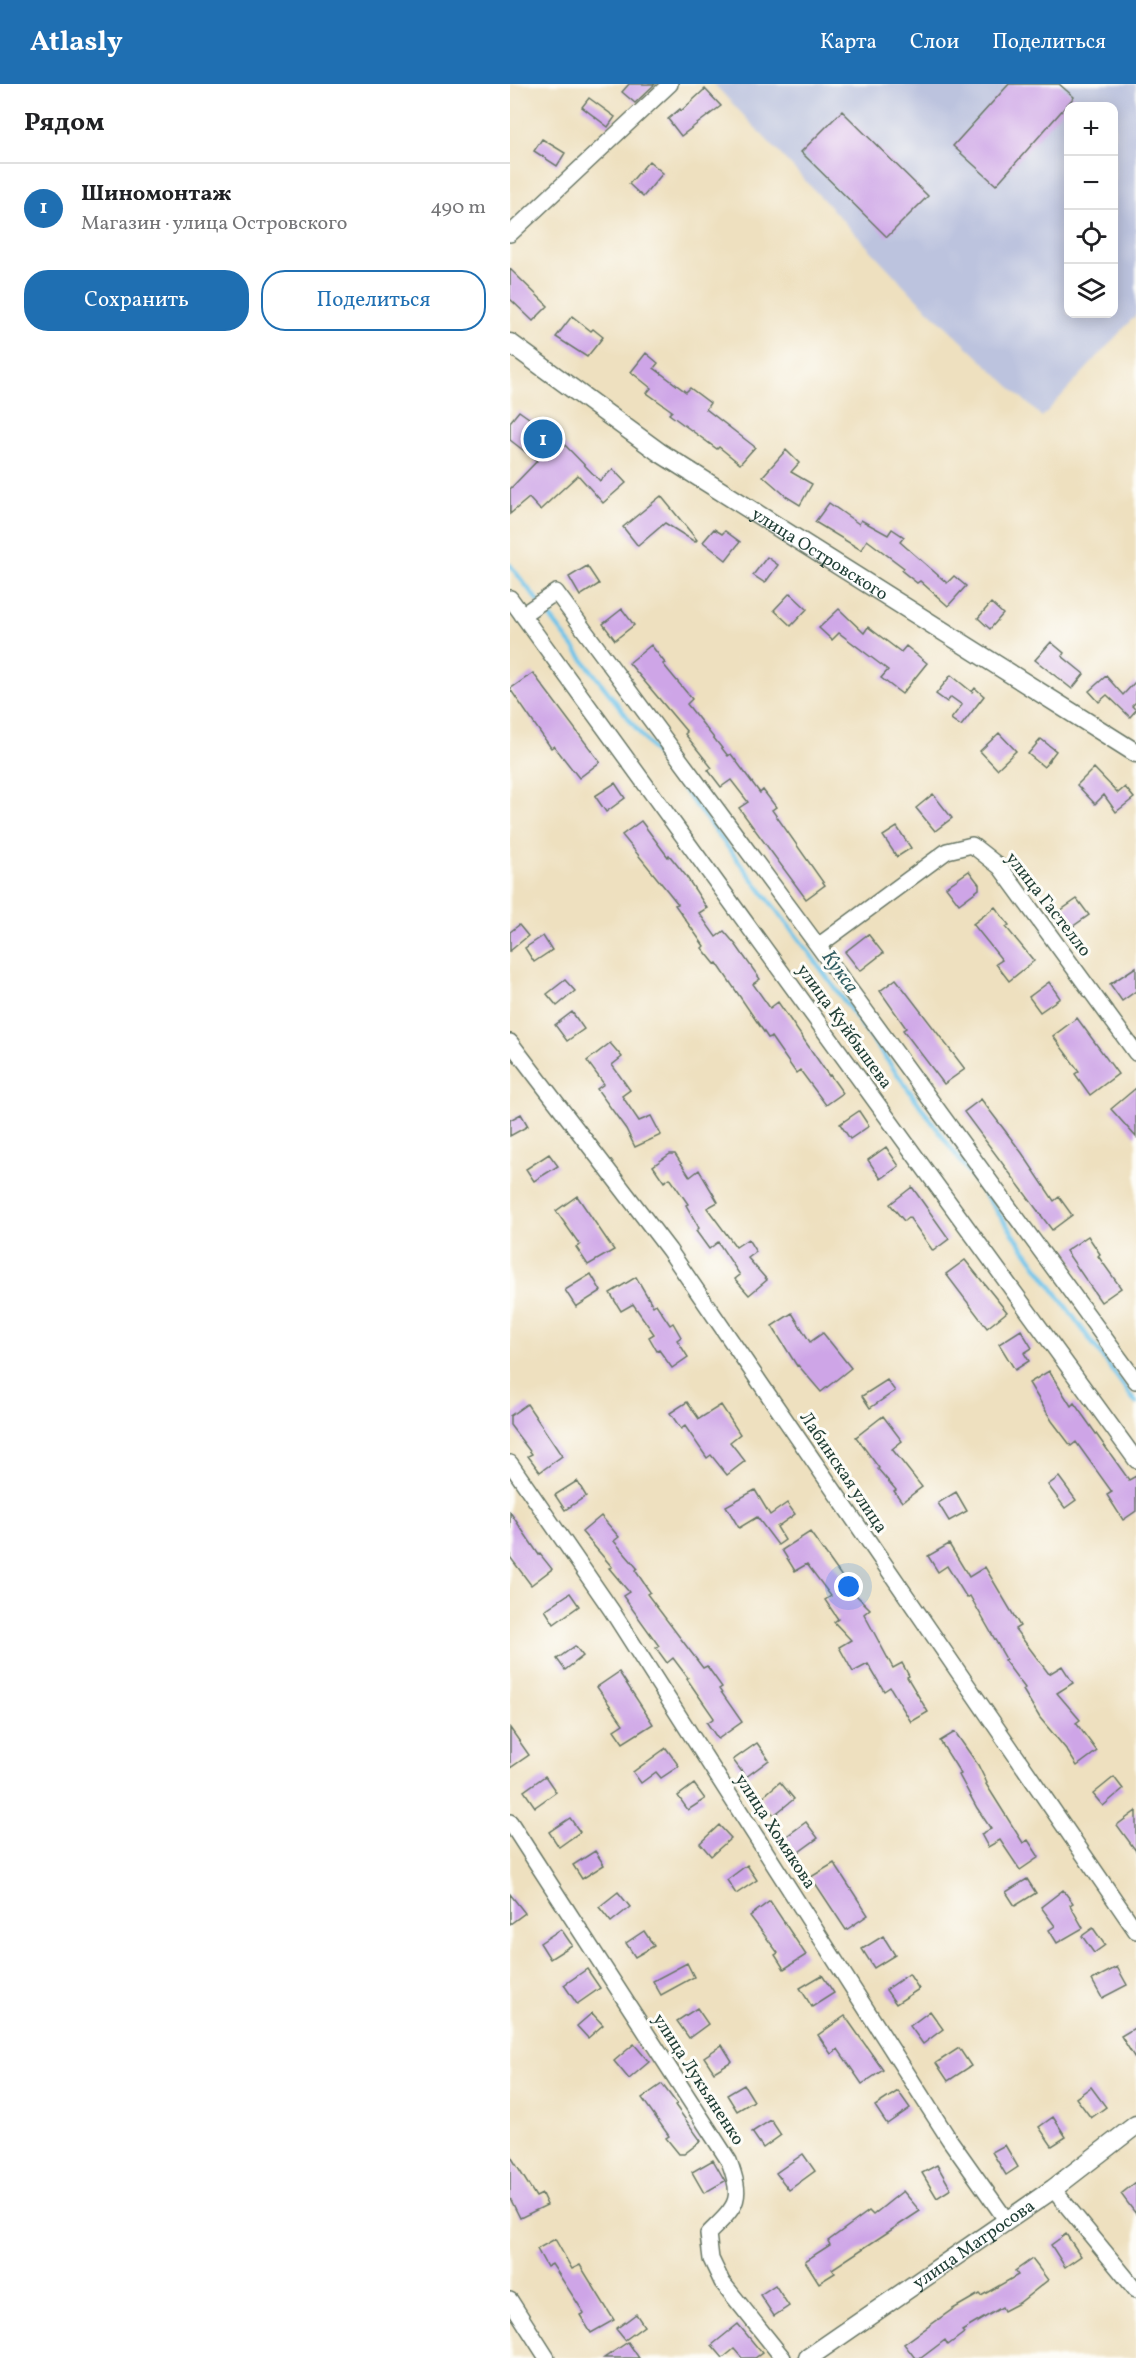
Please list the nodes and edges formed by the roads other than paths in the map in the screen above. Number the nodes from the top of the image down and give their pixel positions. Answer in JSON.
{"nodes":[{"id":1,"x":670,"y":84,"type":"edge"},
{"id":2,"x":510,"y":234,"type":"edge"},
{"id":3,"x":510,"y":343,"type":"edge"},
{"id":4,"x":510,"y":598,"type":"edge"},
{"id":5,"x":528,"y":611,"type":"junction"},
{"id":6,"x":1136,"y":753,"type":"edge"},
{"id":7,"x":819,"y":946,"type":"junction"},
{"id":8,"x":510,"y":1042,"type":"edge"},
{"id":9,"x":1136,"y":1053,"type":"edge"},
{"id":10,"x":1136,"y":1381,"type":"edge"},
{"id":11,"x":1136,"y":1460,"type":"edge"},
{"id":12,"x":510,"y":1463,"type":"edge"},
{"id":13,"x":510,"y":1822,"type":"edge"},
{"id":14,"x":1136,"y":1931,"type":"edge"},
{"id":15,"x":1136,"y":2125,"type":"edge"},
{"id":16,"x":1053,"y":2189,"type":"junction"},
{"id":17,"x":1007,"y":2221,"type":"junction"},
{"id":18,"x":1136,"y":2290,"type":"edge"},
{"id":19,"x":510,"y":2300,"type":"edge"},
{"id":20,"x":547,"y":2358,"type":"edge"},
{"id":21,"x":783,"y":2358,"type":"edge"},
{"id":22,"x":808,"y":2358,"type":"edge"}],
"edges":[{"from":1,"to":2,"type":"street"},
{"from":3,"to":6,"type":"street","name":"улица Островского"},
{"from":4,"to":5,"type":"street","name":"улица Куйбышева"},
{"from":5,"to":7,"type":"street","name":"улица Куйбышева"},
{"from":5,"to":11,"type":"street","name":"улица Куйбышева"},
{"from":7,"to":9,"type":"street","name":"улица Гастелло"},
{"from":7,"to":10,"type":"street","name":"улица Куйбышева"},
{"from":8,"to":14,"type":"street","name":"Лабинская улица"},
{"from":12,"to":17,"type":"street","name":"улица Хомякова"},
{"from":13,"to":21,"type":"street","name":"улица Лукьяненко"},
{"from":15,"to":16,"type":"street","name":"улица Матросова"},
{"from":16,"to":17,"type":"street","name":"улица Матросова"},
{"from":16,"to":18,"type":"street"},
{"from":17,"to":22,"type":"street","name":"улица Матросова"},
{"from":19,"to":20,"type":"street"}]}
